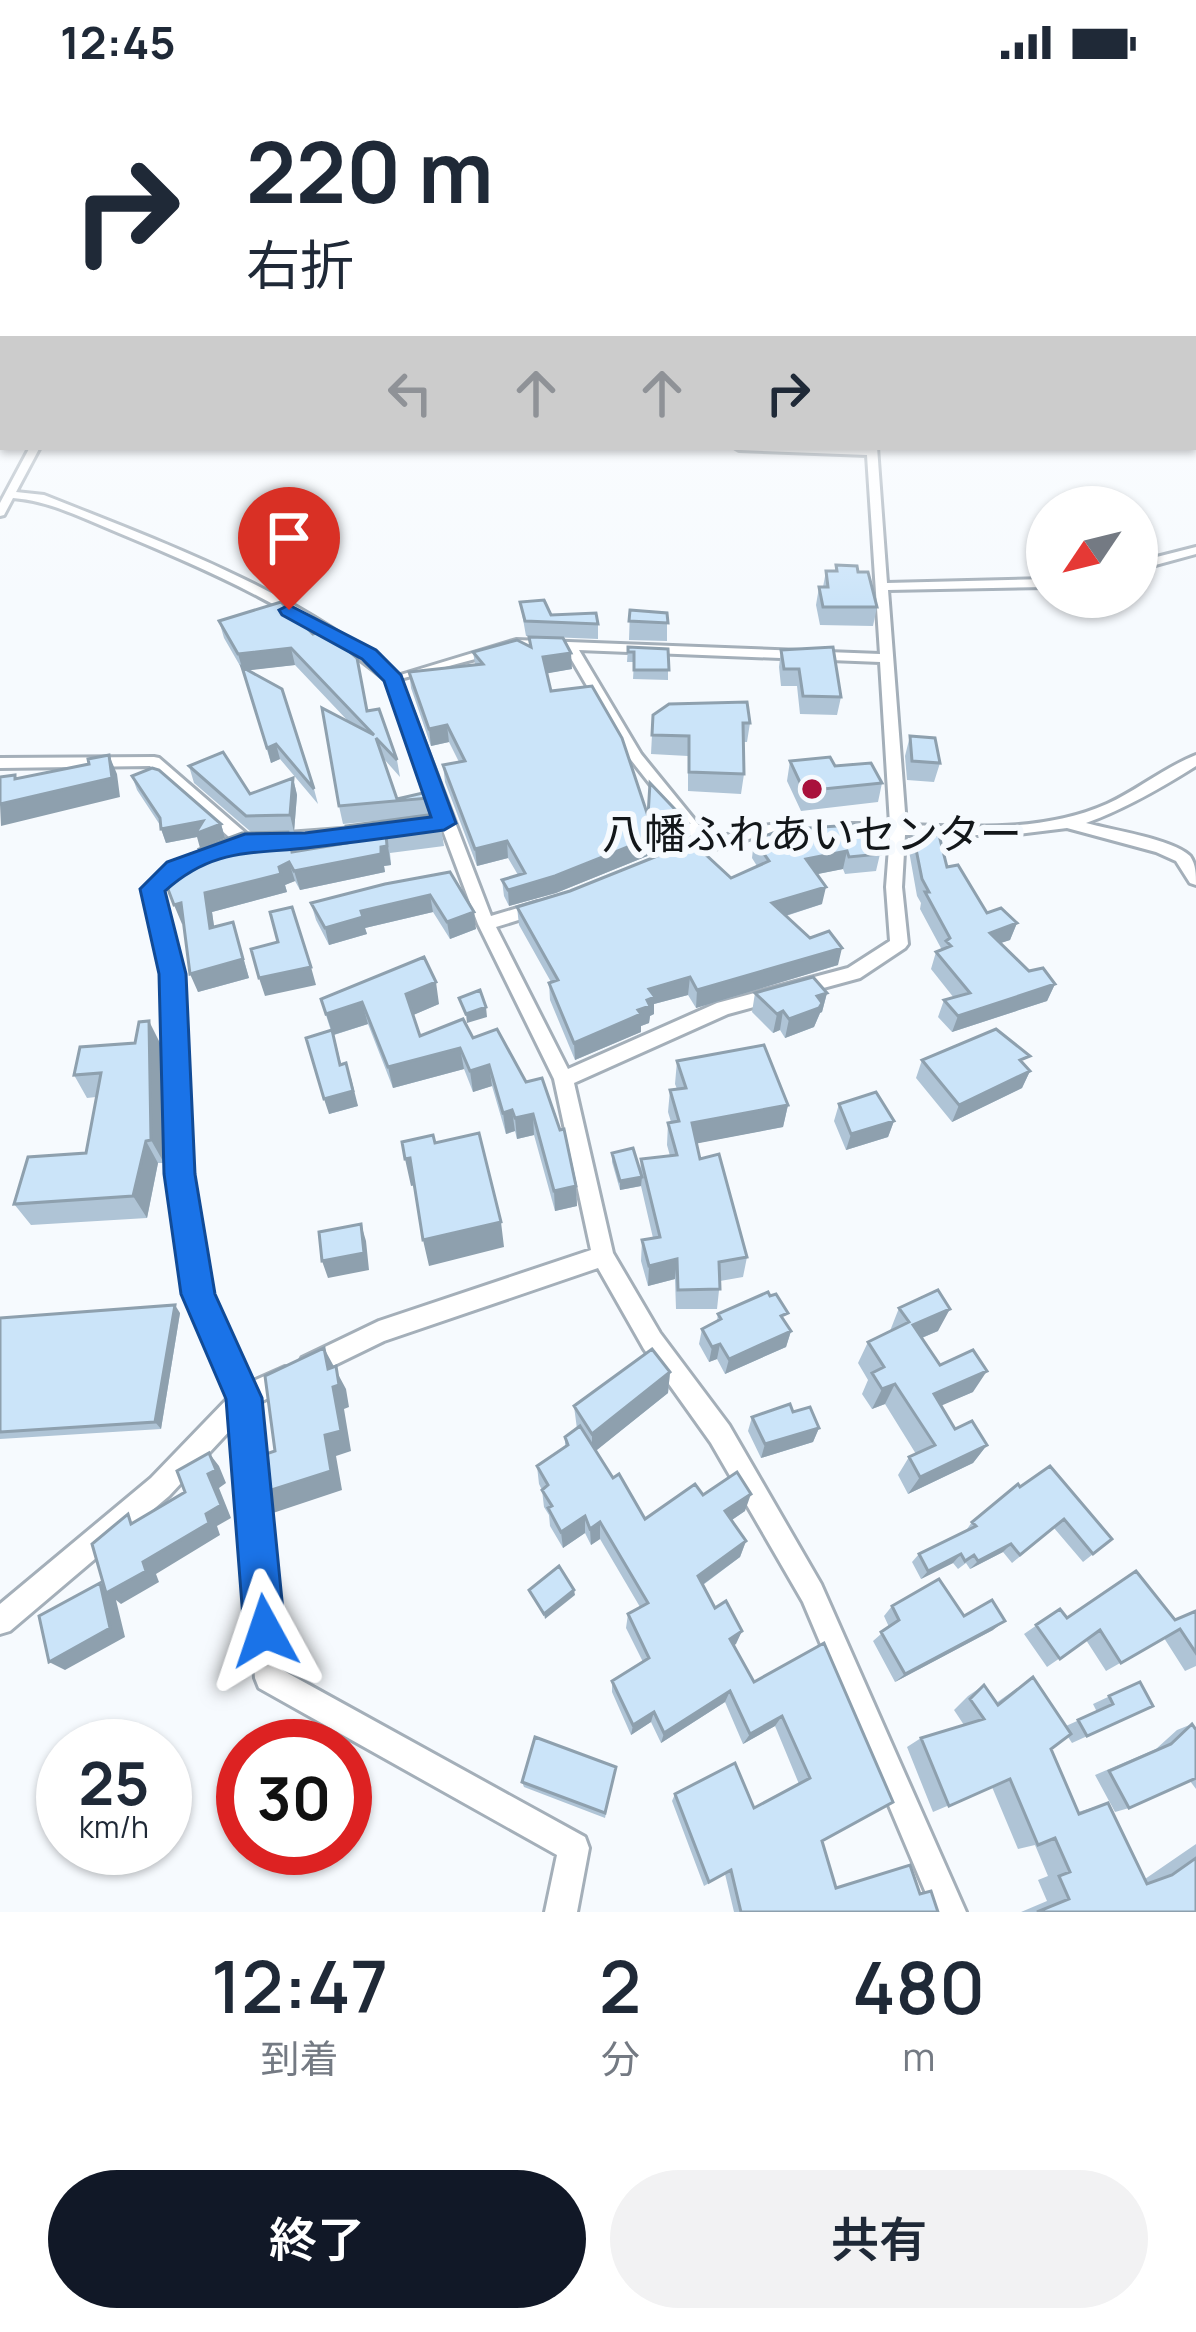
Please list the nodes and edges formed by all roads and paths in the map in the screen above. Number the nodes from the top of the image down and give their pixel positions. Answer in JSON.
{"nodes":[{"id":1,"x":34,"y":450,"type":"edge"},
{"id":2,"x":872,"y":450,"type":"edge"},
{"id":3,"x":11,"y":495,"type":"junction"},
{"id":4,"x":0,"y":513,"type":"edge"},
{"id":5,"x":1196,"y":550,"type":"edge"},
{"id":6,"x":1158,"y":560,"type":"edge"},
{"id":7,"x":1026,"y":584,"type":"edge"},
{"id":8,"x":882,"y":587,"type":"junction"},
{"id":9,"x":570,"y":646,"type":"junction"},
{"id":10,"x":884,"y":658,"type":"junction"},
{"id":11,"x":394,"y":680,"type":"junction"},
{"id":12,"x":1196,"y":759,"type":"edge"},
{"id":13,"x":0,"y":764,"type":"edge"},
{"id":14,"x":444,"y":823,"type":"junction"},
{"id":15,"x":1067,"y":824,"type":"junction"},
{"id":16,"x":424,"y":825,"type":"edge"},
{"id":17,"x":898,"y":828,"type":"junction"},
{"id":18,"x":385,"y":830,"type":"edge"},
{"id":19,"x":245,"y":842,"type":"junction"},
{"id":20,"x":705,"y":843,"type":"junction"},
{"id":21,"x":664,"y":860,"type":"edge"},
{"id":22,"x":1196,"y":879,"type":"edge"},
{"id":23,"x":563,"y":901,"type":"edge"},
{"id":24,"x":485,"y":924,"type":"junction"},
{"id":25,"x":564,"y":1079,"type":"junction"},
{"id":26,"x":603,"y":1256,"type":"junction"},
{"id":27,"x":244,"y":1398,"type":"junction"},
{"id":28,"x":0,"y":1622,"type":"edge"},
{"id":29,"x":561,"y":1912,"type":"edge"},
{"id":30,"x":950,"y":1912,"type":"edge"}],
"edges":[{"from":1,"to":3,"type":"street"},
{"from":2,"to":8,"type":"street"},
{"from":3,"to":4,"type":"street"},
{"from":3,"to":11,"type":"street"},
{"from":5,"to":6,"type":"street"},
{"from":7,"to":8,"type":"street"},
{"from":8,"to":10,"type":"street"},
{"from":9,"to":10,"type":"street"},
{"from":9,"to":11,"type":"street"},
{"from":9,"to":20,"type":"street"},
{"from":10,"to":17,"type":"street"},
{"from":11,"to":14,"type":"street"},
{"from":12,"to":15,"type":"street"},
{"from":13,"to":19,"type":"street"},
{"from":14,"to":16,"type":"street"},
{"from":14,"to":24,"type":"street"},
{"from":15,"to":17,"type":"street"},
{"from":15,"to":22,"type":"street"},
{"from":17,"to":20,"type":"street"},
{"from":17,"to":25,"type":"street"},
{"from":18,"to":19,"type":"street"},
{"from":19,"to":27,"type":"street"},
{"from":20,"to":21,"type":"street"},
{"from":23,"to":24,"type":"street"},
{"from":24,"to":25,"type":"street"},
{"from":25,"to":26,"type":"street"},
{"from":26,"to":27,"type":"street"},
{"from":26,"to":30,"type":"street"},
{"from":27,"to":28,"type":"street"},
{"from":27,"to":29,"type":"street"}]}
